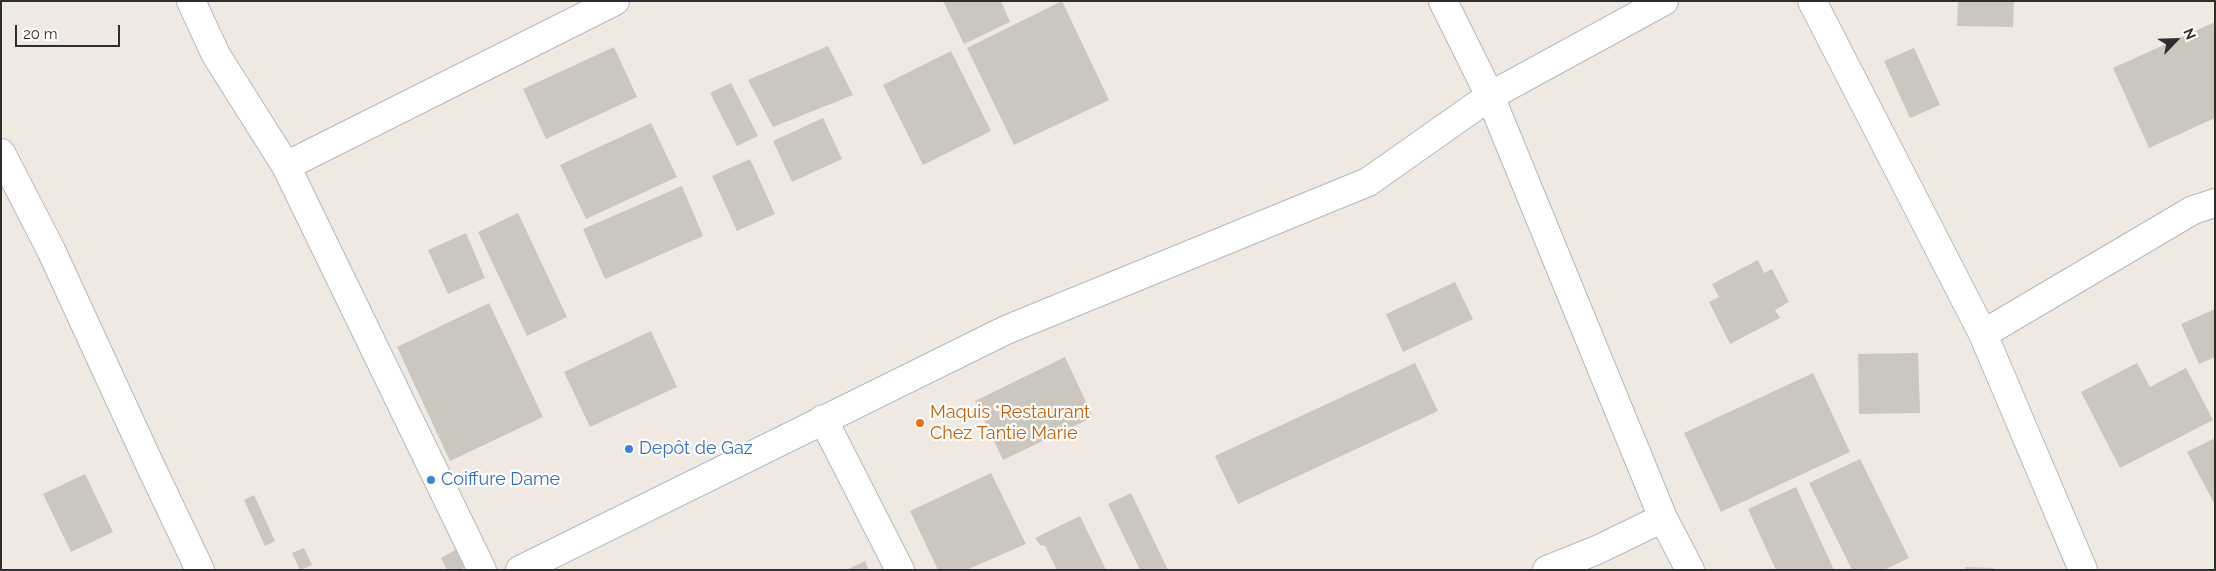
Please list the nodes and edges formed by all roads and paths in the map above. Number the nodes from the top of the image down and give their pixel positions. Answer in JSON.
{"nodes":[{"id":1,"x":191,"y":1,"type":"edge"},
{"id":2,"x":615,"y":1,"type":"edge"},
{"id":3,"x":1443,"y":1,"type":"edge"},
{"id":4,"x":1664,"y":1,"type":"edge"},
{"id":5,"x":1812,"y":1,"type":"edge"},
{"id":6,"x":1490,"y":96,"type":"junction"},
{"id":7,"x":1,"y":153,"type":"edge"},
{"id":8,"x":286,"y":166,"type":"junction"},
{"id":9,"x":2215,"y":203,"type":"edge"},
{"id":10,"x":1983,"y":334,"type":"junction"},
{"id":11,"x":823,"y":419,"type":"junction"},
{"id":12,"x":1663,"y":518,"type":"junction"},
{"id":13,"x":200,"y":570,"type":"edge"},
{"id":14,"x":482,"y":570,"type":"edge"},
{"id":15,"x":520,"y":570,"type":"edge"},
{"id":16,"x":900,"y":570,"type":"edge"},
{"id":17,"x":1547,"y":570,"type":"edge"},
{"id":18,"x":1690,"y":570,"type":"edge"},
{"id":19,"x":2083,"y":570,"type":"edge"}],
"edges":[{"from":1,"to":8,"type":"street"},
{"from":2,"to":8,"type":"street"},
{"from":3,"to":6,"type":"street"},
{"from":4,"to":6,"type":"street"},
{"from":5,"to":10,"type":"street"},
{"from":6,"to":11,"type":"street"},
{"from":6,"to":12,"type":"street"},
{"from":7,"to":13,"type":"street"},
{"from":8,"to":14,"type":"street"},
{"from":9,"to":10,"type":"street"},
{"from":10,"to":19,"type":"street"},
{"from":11,"to":15,"type":"street"},
{"from":11,"to":16,"type":"street"},
{"from":12,"to":17,"type":"street"},
{"from":12,"to":18,"type":"street"}]}
